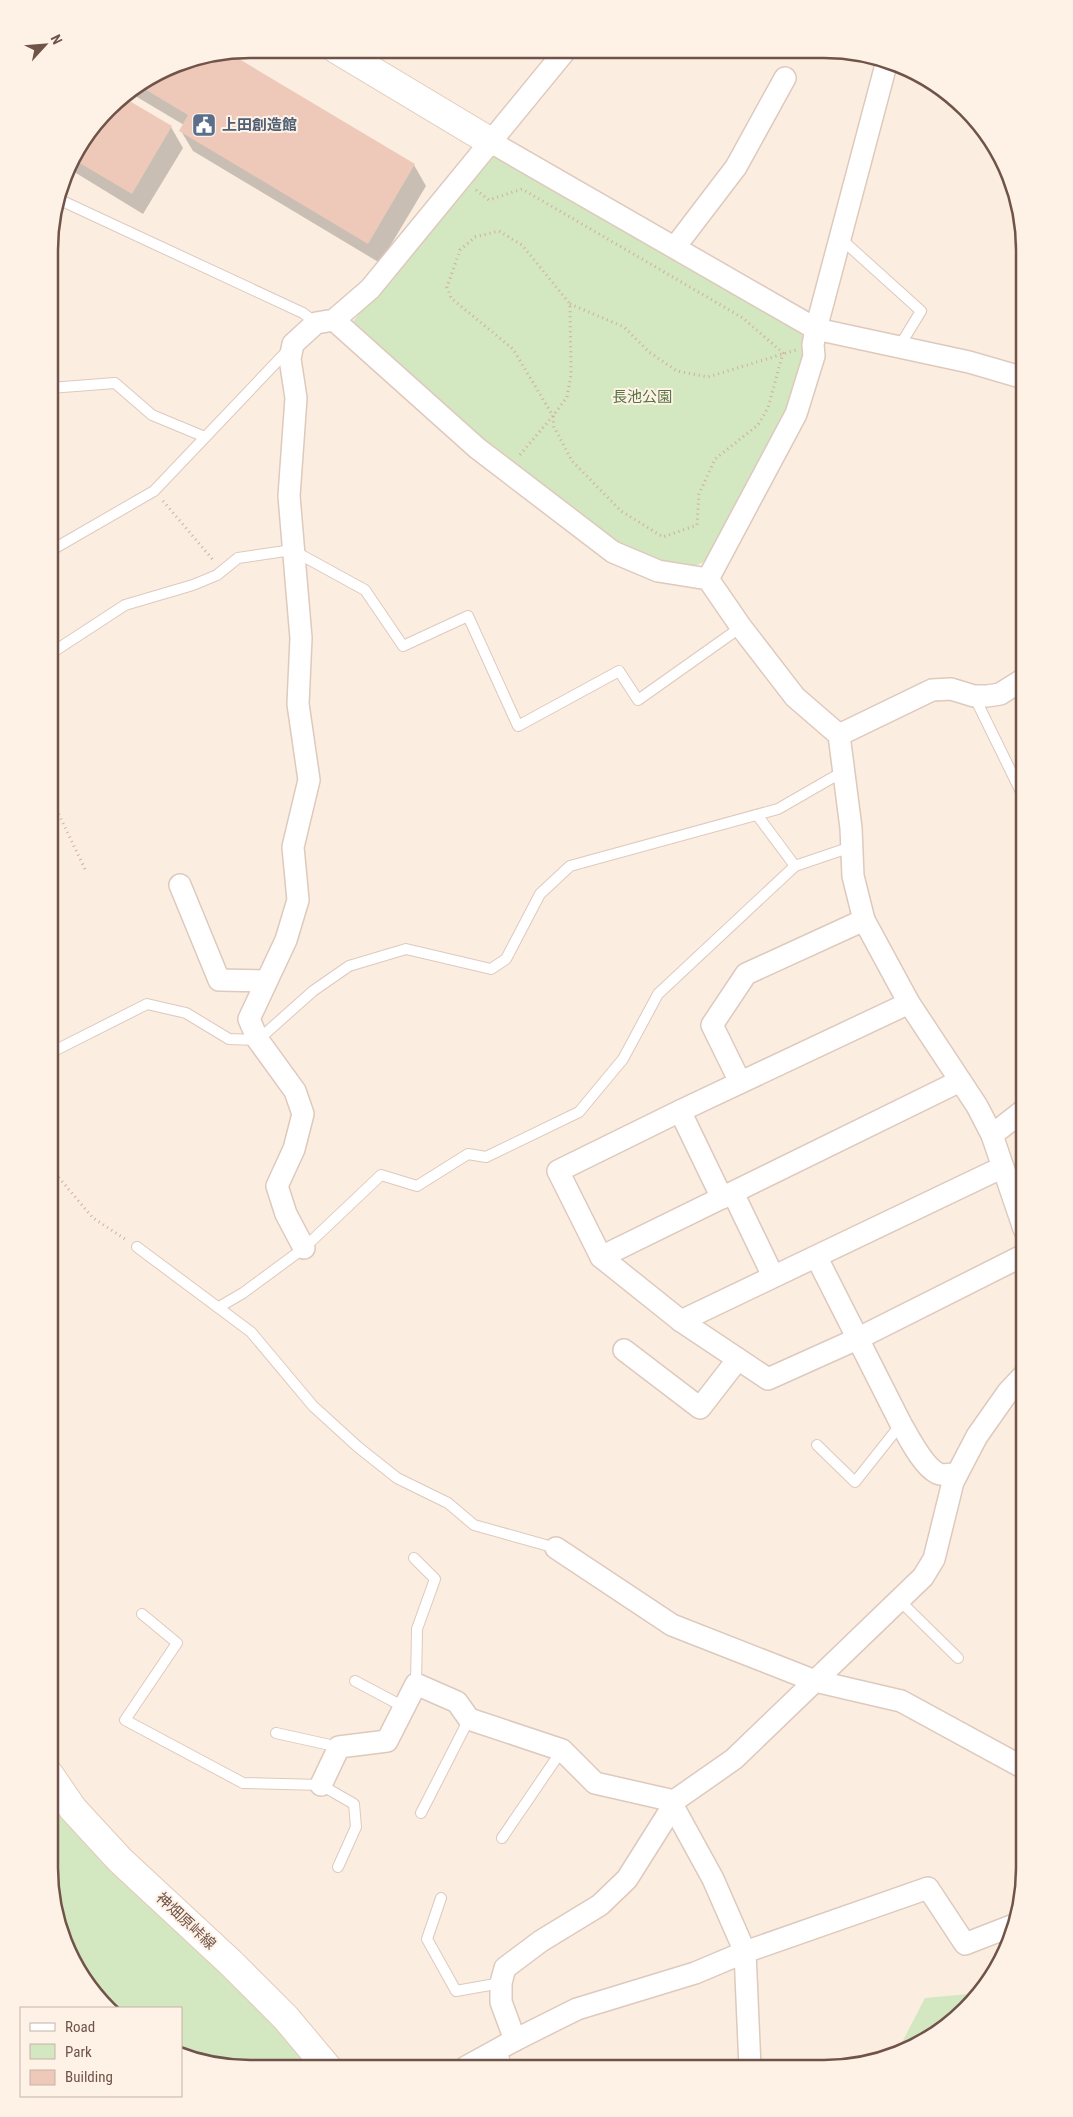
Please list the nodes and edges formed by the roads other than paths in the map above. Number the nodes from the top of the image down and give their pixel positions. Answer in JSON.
{"nodes":[{"id":1,"x":351,"y":58,"type":"edge"},
{"id":2,"x":559,"y":58,"type":"edge"},
{"id":3,"x":885,"y":68,"type":"edge"},
{"id":4,"x":785,"y":78,"type":"dead end"},
{"id":5,"x":491,"y":142,"type":"junction"},
{"id":6,"x":63,"y":202,"type":"edge"},
{"id":7,"x":840,"y":237,"type":"junction"},
{"id":8,"x":675,"y":247,"type":"junction"},
{"id":9,"x":325,"y":321,"type":"junction"},
{"id":10,"x":816,"y":329,"type":"junction"},
{"id":11,"x":293,"y":344,"type":"junction"},
{"id":12,"x":899,"y":347,"type":"junction"},
{"id":13,"x":1016,"y":376,"type":"edge"},
{"id":14,"x":58,"y":387,"type":"edge"},
{"id":15,"x":205,"y":437,"type":"junction"},
{"id":16,"x":58,"y":546,"type":"edge"},
{"id":17,"x":292,"y":550,"type":"junction"},
{"id":18,"x":708,"y":579,"type":"junction"},
{"id":19,"x":741,"y":627,"type":"junction"},
{"id":20,"x":58,"y":649,"type":"edge"},
{"id":21,"x":1016,"y":684,"type":"edge"},
{"id":22,"x":974,"y":696,"type":"junction"},
{"id":23,"x":839,"y":735,"type":"junction"},
{"id":24,"x":845,"y":771,"type":"junction"},
{"id":25,"x":1016,"y":782,"type":"edge"},
{"id":26,"x":757,"y":815,"type":"junction"},
{"id":27,"x":851,"y":847,"type":"junction"},
{"id":28,"x":795,"y":866,"type":"junction"},
{"id":29,"x":180,"y":885,"type":"dead end"},
{"id":30,"x":864,"y":920,"type":"junction"},
{"id":31,"x":266,"y":981,"type":"junction"},
{"id":32,"x":909,"y":1003,"type":"junction"},
{"id":33,"x":258,"y":1040,"type":"junction"},
{"id":34,"x":58,"y":1049,"type":"edge"},
{"id":35,"x":960,"y":1081,"type":"junction"},
{"id":36,"x":740,"y":1082,"type":"junction"},
{"id":37,"x":680,"y":1111,"type":"junction"},
{"id":38,"x":1016,"y":1116,"type":"edge"},
{"id":39,"x":992,"y":1135,"type":"junction"},
{"id":40,"x":1003,"y":1167,"type":"junction"},
{"id":41,"x":728,"y":1195,"type":"junction"},
{"id":42,"x":1016,"y":1206,"type":"edge"},
{"id":43,"x":137,"y":1247,"type":"road end"},
{"id":44,"x":304,"y":1248,"type":"junction"},
{"id":45,"x":601,"y":1257,"type":"junction"},
{"id":46,"x":817,"y":1258,"type":"junction"},
{"id":47,"x":1016,"y":1259,"type":"edge"},
{"id":48,"x":773,"y":1276,"type":"junction"},
{"id":49,"x":219,"y":1307,"type":"junction"},
{"id":50,"x":681,"y":1321,"type":"junction"},
{"id":51,"x":857,"y":1339,"type":"junction"},
{"id":52,"x":624,"y":1350,"type":"dead end"},
{"id":53,"x":738,"y":1358,"type":"junction"},
{"id":54,"x":1016,"y":1384,"type":"edge"},
{"id":55,"x":901,"y":1424,"type":"junction"},
{"id":56,"x":818,"y":1445,"type":"dead end"},
{"id":57,"x":957,"y":1474,"type":"junction"},
{"id":58,"x":556,"y":1548,"type":"joint"},
{"id":59,"x":414,"y":1558,"type":"dead end"},
{"id":60,"x":900,"y":1601,"type":"junction"},
{"id":61,"x":142,"y":1614,"type":"dead end"},
{"id":62,"x":958,"y":1658,"type":"dead end"},
{"id":63,"x":355,"y":1681,"type":"dead end"},
{"id":64,"x":815,"y":1681,"type":"junction"},
{"id":65,"x":416,"y":1684,"type":"junction"},
{"id":66,"x":404,"y":1707,"type":"junction"},
{"id":67,"x":469,"y":1719,"type":"junction"},
{"id":68,"x":276,"y":1733,"type":"dead end"},
{"id":69,"x":338,"y":1747,"type":"junction"},
{"id":70,"x":562,"y":1750,"type":"junction"},
{"id":71,"x":1016,"y":1764,"type":"edge"},
{"id":72,"x":321,"y":1785,"type":"junction"},
{"id":73,"x":58,"y":1787,"type":"edge"},
{"id":74,"x":673,"y":1803,"type":"junction"},
{"id":75,"x":421,"y":1813,"type":"dead end"},
{"id":76,"x":502,"y":1838,"type":"dead end"},
{"id":77,"x":338,"y":1867,"type":"dead end"},
{"id":78,"x":441,"y":1898,"type":"dead end"},
{"id":79,"x":1005,"y":1928,"type":"edge"},
{"id":80,"x":745,"y":1952,"type":"junction"},
{"id":81,"x":501,"y":1983,"type":"junction"},
{"id":82,"x":507,"y":2052,"type":"edge"},
{"id":83,"x":321,"y":2060,"type":"edge"},
{"id":84,"x":485,"y":2060,"type":"edge"},
{"id":85,"x":750,"y":2060,"type":"edge"}],
"edges":[{"from":1,"to":5,"type":"street"},
{"from":2,"to":5,"type":"street"},
{"from":3,"to":7,"type":"street"},
{"from":4,"to":8,"type":"street"},
{"from":5,"to":8,"type":"street"},
{"from":5,"to":9,"type":"street"},
{"from":6,"to":9,"type":"lane"},
{"from":7,"to":10,"type":"street"},
{"from":7,"to":12,"type":"lane"},
{"from":8,"to":10,"type":"street"},
{"from":9,"to":11,"type":"street"},
{"from":9,"to":18,"type":"street"},
{"from":10,"to":12,"type":"street"},
{"from":10,"to":18,"type":"street"},
{"from":11,"to":15,"type":"lane"},
{"from":11,"to":17,"type":"street"},
{"from":12,"to":13,"type":"street"},
{"from":14,"to":15,"type":"lane"},
{"from":15,"to":16,"type":"lane"},
{"from":17,"to":19,"type":"lane"},
{"from":17,"to":20,"type":"lane"},
{"from":17,"to":31,"type":"street"},
{"from":18,"to":19,"type":"street"},
{"from":19,"to":23,"type":"street"},
{"from":21,"to":22,"type":"street"},
{"from":22,"to":23,"type":"street"},
{"from":22,"to":25,"type":"lane"},
{"from":23,"to":24,"type":"street"},
{"from":24,"to":26,"type":"lane"},
{"from":24,"to":27,"type":"street"},
{"from":26,"to":28,"type":"lane"},
{"from":26,"to":33,"type":"lane"},
{"from":27,"to":28,"type":"lane"},
{"from":27,"to":30,"type":"street"},
{"from":28,"to":44,"type":"lane"},
{"from":29,"to":31,"type":"street"},
{"from":30,"to":32,"type":"street"},
{"from":30,"to":36,"type":"street"},
{"from":31,"to":33,"type":"street"},
{"from":32,"to":35,"type":"street"},
{"from":32,"to":36,"type":"street"},
{"from":33,"to":34,"type":"lane"},
{"from":33,"to":44,"type":"street"},
{"from":35,"to":39,"type":"street"},
{"from":35,"to":41,"type":"street"},
{"from":36,"to":37,"type":"street"},
{"from":37,"to":41,"type":"street"},
{"from":37,"to":45,"type":"street"},
{"from":38,"to":39,"type":"street"},
{"from":39,"to":40,"type":"street"},
{"from":40,"to":42,"type":"street"},
{"from":40,"to":46,"type":"street"},
{"from":41,"to":45,"type":"street"},
{"from":41,"to":48,"type":"street"},
{"from":43,"to":49,"type":"lane"},
{"from":44,"to":49,"type":"lane"},
{"from":45,"to":50,"type":"street"},
{"from":46,"to":48,"type":"street"},
{"from":46,"to":51,"type":"street"},
{"from":47,"to":51,"type":"street"},
{"from":48,"to":50,"type":"street"},
{"from":49,"to":58,"type":"lane"},
{"from":50,"to":53,"type":"street"},
{"from":51,"to":53,"type":"street"},
{"from":51,"to":55,"type":"street"},
{"from":52,"to":53,"type":"street"},
{"from":54,"to":57,"type":"street"},
{"from":55,"to":56,"type":"lane"},
{"from":55,"to":57,"type":"street"},
{"from":57,"to":60,"type":"street"},
{"from":58,"to":64,"type":"street"},
{"from":59,"to":65,"type":"lane"},
{"from":60,"to":62,"type":"lane"},
{"from":60,"to":64,"type":"street"},
{"from":61,"to":72,"type":"lane"},
{"from":63,"to":66,"type":"lane"},
{"from":64,"to":71,"type":"street"},
{"from":64,"to":74,"type":"street"},
{"from":65,"to":66,"type":"street"},
{"from":65,"to":67,"type":"street"},
{"from":66,"to":69,"type":"street"},
{"from":67,"to":70,"type":"street"},
{"from":67,"to":75,"type":"lane"},
{"from":68,"to":69,"type":"lane"},
{"from":69,"to":72,"type":"street"},
{"from":70,"to":74,"type":"street"},
{"from":70,"to":76,"type":"lane"},
{"from":72,"to":77,"type":"lane"},
{"from":73,"to":83,"type":"street","name":"神畑原峠線"},
{"from":74,"to":80,"type":"street"},
{"from":74,"to":81,"type":"street"},
{"from":78,"to":81,"type":"lane"},
{"from":79,"to":80,"type":"street"},
{"from":80,"to":82,"type":"street"},
{"from":80,"to":85,"type":"street"},
{"from":81,"to":82,"type":"street"},
{"from":82,"to":84,"type":"street"}]}
